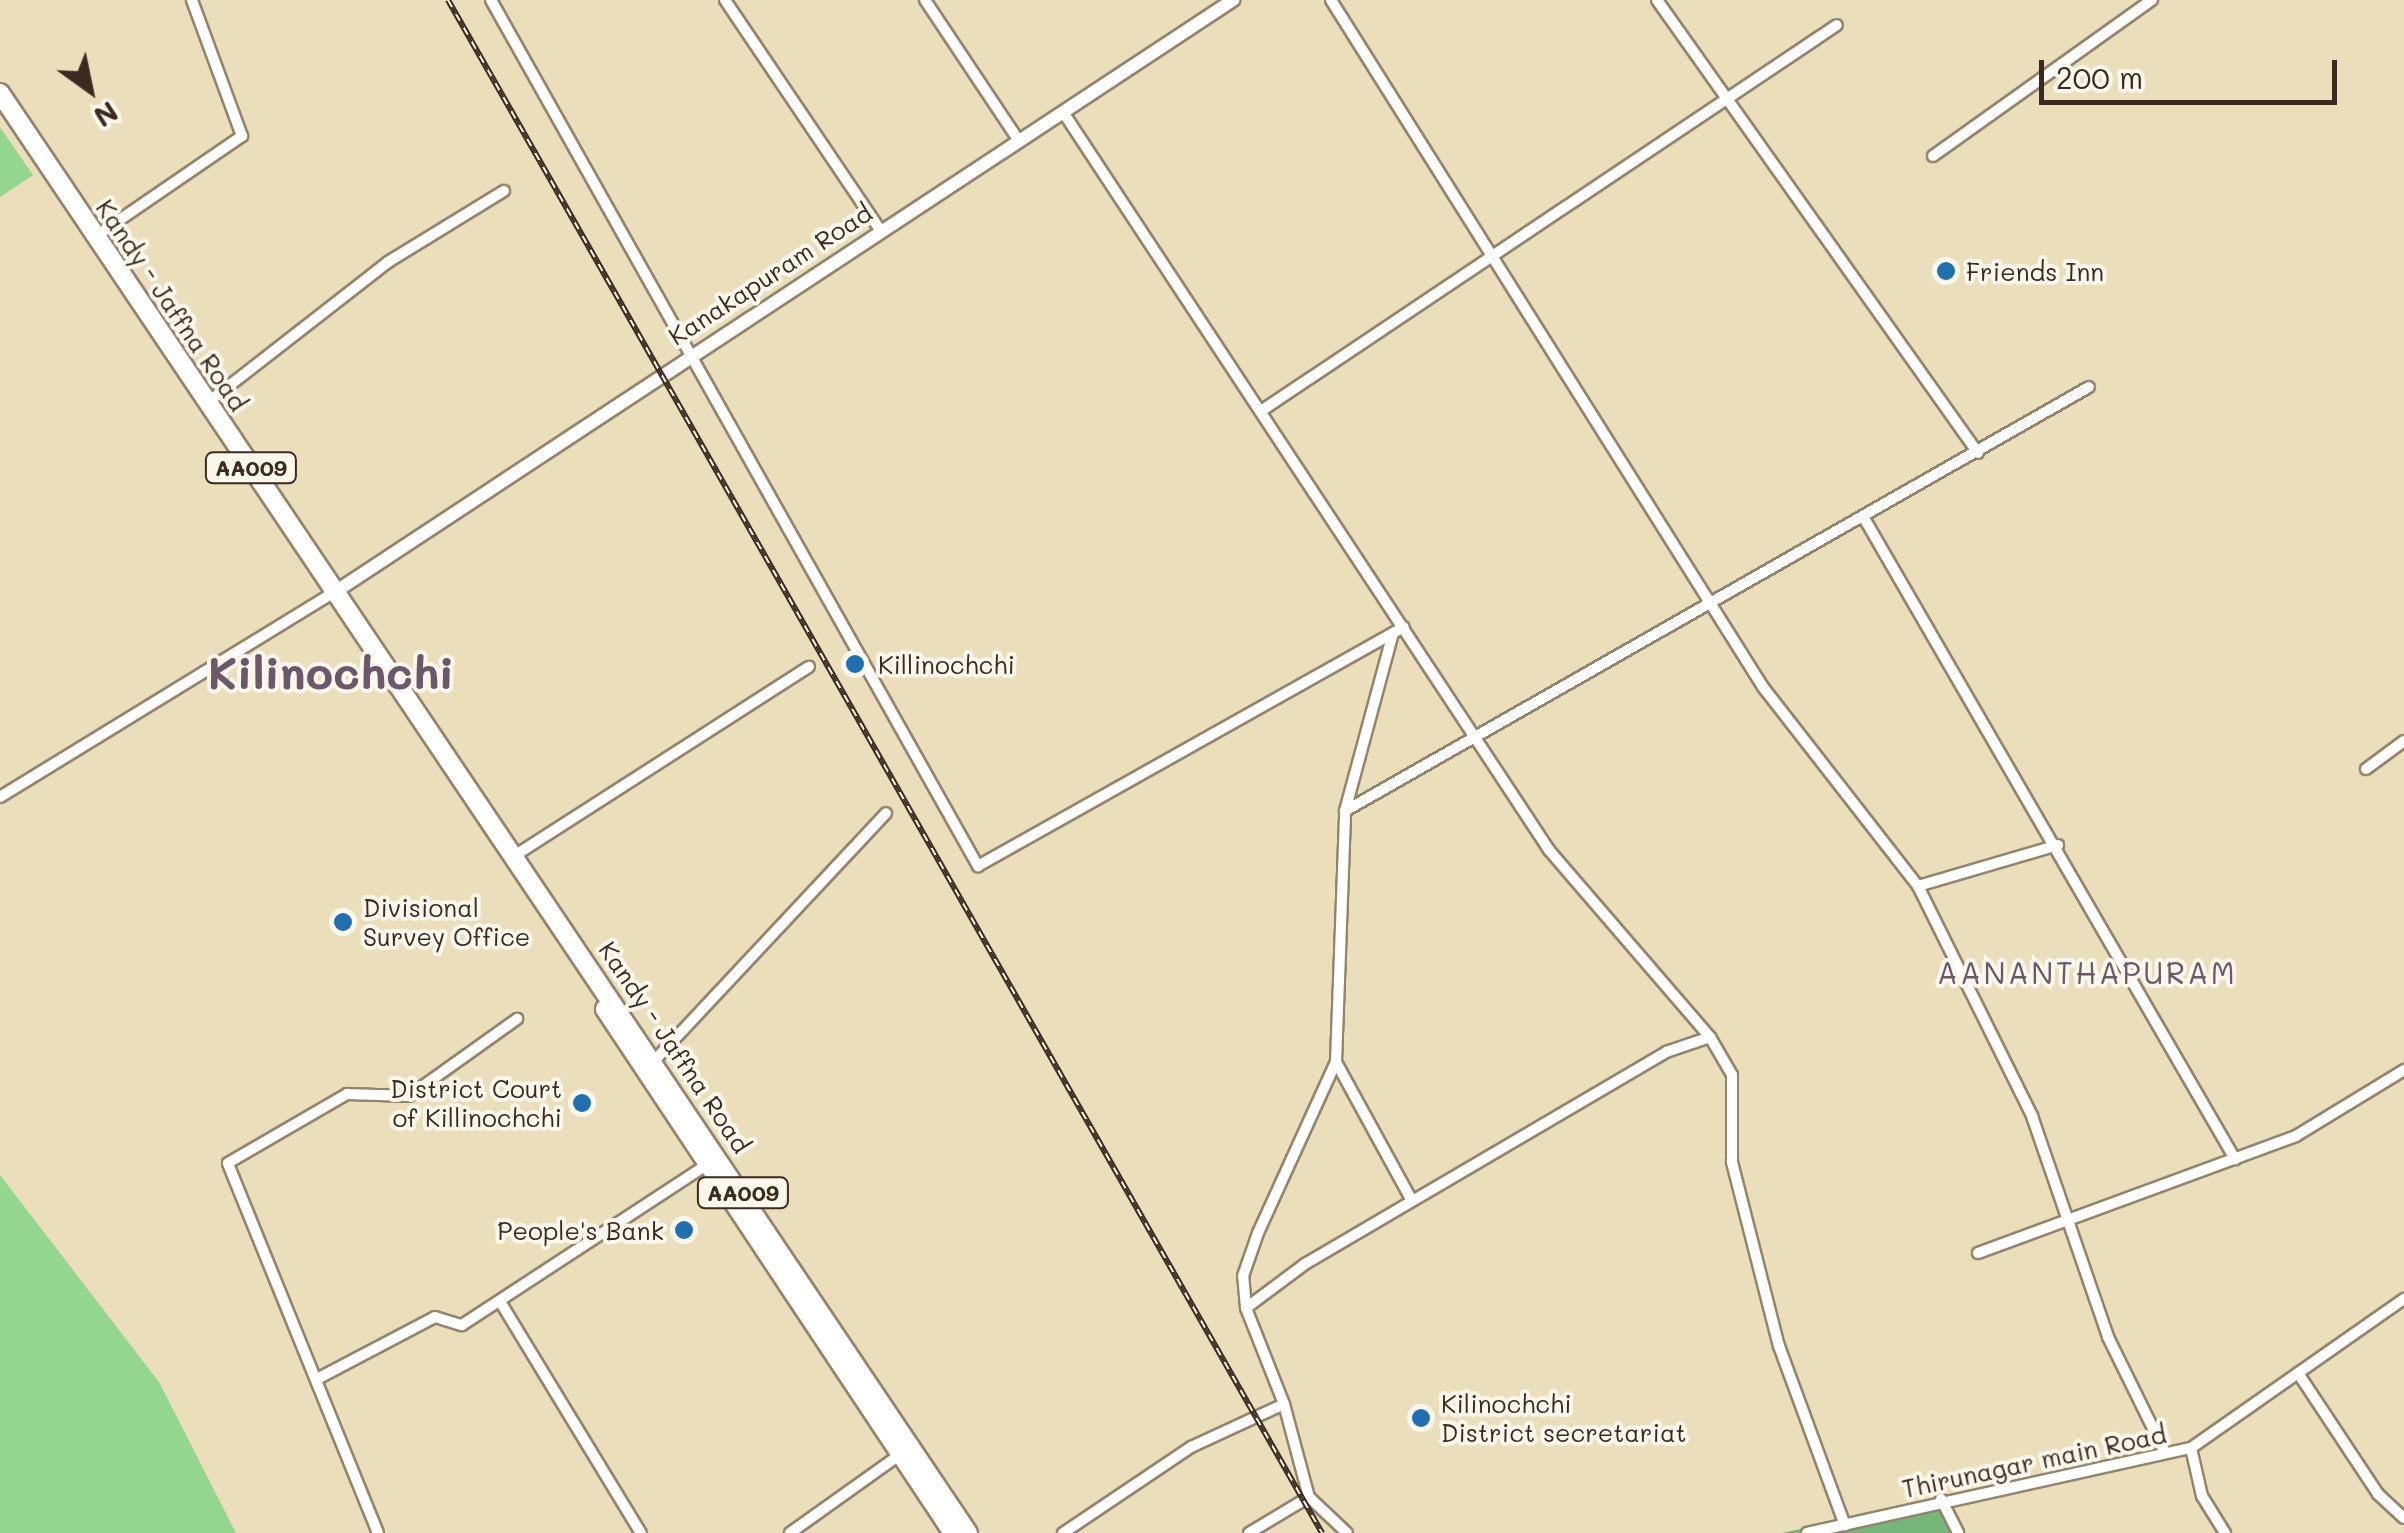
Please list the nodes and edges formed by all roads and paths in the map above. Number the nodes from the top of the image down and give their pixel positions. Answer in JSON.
{"nodes":[{"id":1,"x":192,"y":0,"type":"edge"},
{"id":2,"x":491,"y":0,"type":"edge"},
{"id":3,"x":725,"y":0,"type":"edge"},
{"id":4,"x":926,"y":0,"type":"edge"},
{"id":5,"x":1233,"y":0,"type":"edge"},
{"id":6,"x":1331,"y":0,"type":"edge"},
{"id":7,"x":1657,"y":0,"type":"edge"},
{"id":8,"x":2152,"y":0,"type":"edge"},
{"id":9,"x":1837,"y":25,"type":"dead end"},
{"id":10,"x":0,"y":93,"type":"edge"},
{"id":11,"x":1725,"y":99,"type":"junction"},
{"id":12,"x":1064,"y":112,"type":"junction"},
{"id":13,"x":1019,"y":142,"type":"junction"},
{"id":14,"x":1932,"y":156,"type":"dead end"},
{"id":15,"x":504,"y":191,"type":"dead end"},
{"id":16,"x":880,"y":230,"type":"junction"},
{"id":17,"x":96,"y":236,"type":"junction"},
{"id":18,"x":1496,"y":253,"type":"junction"},
{"id":19,"x":694,"y":349,"type":"junction"},
{"id":20,"x":2089,"y":387,"type":"dead end"},
{"id":21,"x":207,"y":403,"type":"junction"},
{"id":22,"x":1261,"y":412,"type":"junction"},
{"id":23,"x":1978,"y":453,"type":"junction"},
{"id":24,"x":1864,"y":518,"type":"junction"},
{"id":25,"x":335,"y":592,"type":"junction"},
{"id":26,"x":1713,"y":605,"type":"junction"},
{"id":27,"x":1399,"y":630,"type":"junction"},
{"id":28,"x":809,"y":666,"type":"dead end"},
{"id":29,"x":1475,"y":735,"type":"junction"},
{"id":30,"x":2404,"y":741,"type":"edge"},
{"id":31,"x":2366,"y":769,"type":"dead end"},
{"id":32,"x":0,"y":798,"type":"edge"},
{"id":33,"x":1345,"y":811,"type":"junction"},
{"id":34,"x":886,"y":814,"type":"dead end"},
{"id":35,"x":2058,"y":845,"type":"junction"},
{"id":36,"x":508,"y":853,"type":"junction"},
{"id":37,"x":1918,"y":886,"type":"junction"},
{"id":38,"x":516,"y":1019,"type":"dead end"},
{"id":39,"x":1710,"y":1038,"type":"junction"},
{"id":40,"x":655,"y":1060,"type":"junction"},
{"id":41,"x":1336,"y":1062,"type":"junction"},
{"id":42,"x":2404,"y":1070,"type":"edge"},
{"id":43,"x":2235,"y":1159,"type":"junction"},
{"id":44,"x":713,"y":1160,"type":"junction"},
{"id":45,"x":1412,"y":1201,"type":"junction"},
{"id":46,"x":2071,"y":1219,"type":"junction"},
{"id":47,"x":1978,"y":1253,"type":"dead end"},
{"id":48,"x":2404,"y":1299,"type":"edge"},
{"id":49,"x":501,"y":1303,"type":"junction"},
{"id":50,"x":1246,"y":1308,"type":"junction"},
{"id":51,"x":2298,"y":1373,"type":"junction"},
{"id":52,"x":317,"y":1379,"type":"junction"},
{"id":53,"x":1284,"y":1404,"type":"junction"},
{"id":54,"x":2191,"y":1448,"type":"junction"},
{"id":55,"x":906,"y":1450,"type":"junction"},
{"id":56,"x":2165,"y":1454,"type":"junction"},
{"id":57,"x":1309,"y":1497,"type":"junction"},
{"id":58,"x":1941,"y":1500,"type":"junction"},
{"id":59,"x":2404,"y":1518,"type":"edge"},
{"id":60,"x":1845,"y":1526,"type":"junction"},
{"id":61,"x":378,"y":1533,"type":"edge"},
{"id":62,"x":641,"y":1533,"type":"edge"},
{"id":63,"x":790,"y":1533,"type":"edge"},
{"id":64,"x":953,"y":1533,"type":"edge"},
{"id":65,"x":968,"y":1533,"type":"edge"},
{"id":66,"x":1064,"y":1533,"type":"edge"},
{"id":67,"x":1249,"y":1533,"type":"edge"},
{"id":68,"x":1347,"y":1533,"type":"edge"},
{"id":69,"x":1807,"y":1533,"type":"edge"},
{"id":70,"x":1958,"y":1533,"type":"edge"},
{"id":71,"x":2225,"y":1533,"type":"edge"}],
"edges":[{"from":1,"to":17,"type":"street"},
{"from":2,"to":19,"type":"street"},
{"from":3,"to":16,"type":"street"},
{"from":4,"to":13,"type":"street"},
{"from":5,"to":12,"type":"street","name":"Kanakapuram Road"},
{"from":6,"to":18,"type":"street"},
{"from":7,"to":11,"type":"street"},
{"from":8,"to":14,"type":"street"},
{"from":9,"to":11,"type":"street"},
{"from":10,"to":17,"type":"highway","name":"Kandy - Jaffna Road","number":"AA009"},
{"from":11,"to":18,"type":"street"},
{"from":11,"to":23,"type":"street"},
{"from":12,"to":13,"type":"street","name":"Kanakapuram Road"},
{"from":12,"to":22,"type":"street"},
{"from":13,"to":16,"type":"street","name":"Kanakapuram Road"},
{"from":15,"to":21,"type":"street"},
{"from":16,"to":19,"type":"street","name":"Kanakapuram Road"},
{"from":17,"to":21,"type":"highway","name":"Kandy - Jaffna Road","number":"AA009"},
{"from":18,"to":22,"type":"street"},
{"from":18,"to":26,"type":"street"},
{"from":19,"to":25,"type":"street","name":"Kanakapuram Road"},
{"from":19,"to":27,"type":"street"},
{"from":20,"to":23,"type":"street"},
{"from":21,"to":25,"type":"highway","name":"Kandy - Jaffna Road","number":"AA009"},
{"from":22,"to":27,"type":"street"},
{"from":23,"to":24,"type":"street"},
{"from":24,"to":26,"type":"street"},
{"from":24,"to":35,"type":"street"},
{"from":25,"to":32,"type":"street"},
{"from":25,"to":36,"type":"highway","name":"Kandy - Jaffna Road","number":"AA009"},
{"from":26,"to":29,"type":"street"},
{"from":26,"to":37,"type":"street"},
{"from":27,"to":29,"type":"street"},
{"from":27,"to":33,"type":"street"},
{"from":28,"to":36,"type":"street"},
{"from":29,"to":33,"type":"street"},
{"from":29,"to":39,"type":"street"},
{"from":30,"to":31,"type":"street"},
{"from":33,"to":41,"type":"street"},
{"from":34,"to":40,"type":"street"},
{"from":35,"to":37,"type":"street"},
{"from":35,"to":43,"type":"street"},
{"from":36,"to":40,"type":"highway","name":"Kandy - Jaffna Road","number":"AA009"},
{"from":36,"to":44,"type":"highway","name":"Kandy - Jaffna Road","number":"AA009"},
{"from":37,"to":46,"type":"street"},
{"from":38,"to":52,"type":"street"},
{"from":39,"to":45,"type":"street"},
{"from":39,"to":60,"type":"street"},
{"from":40,"to":44,"type":"highway","name":"Kandy - Jaffna Road","number":"AA009"},
{"from":41,"to":45,"type":"street"},
{"from":41,"to":50,"type":"street"},
{"from":42,"to":43,"type":"street"},
{"from":43,"to":46,"type":"street"},
{"from":44,"to":49,"type":"street"},
{"from":44,"to":55,"type":"highway","name":"Kandy - Jaffna Road","number":"AA009"},
{"from":45,"to":50,"type":"street"},
{"from":46,"to":47,"type":"street"},
{"from":46,"to":56,"type":"street"},
{"from":48,"to":51,"type":"street","name":"Thirunagar main Road"},
{"from":49,"to":52,"type":"street"},
{"from":49,"to":62,"type":"street"},
{"from":50,"to":53,"type":"street"},
{"from":51,"to":54,"type":"street","name":"Thirunagar main Road"},
{"from":51,"to":59,"type":"street"},
{"from":52,"to":61,"type":"street"},
{"from":53,"to":57,"type":"street"},
{"from":53,"to":66,"type":"street"},
{"from":54,"to":56,"type":"street","name":"Thirunagar main Road"},
{"from":54,"to":71,"type":"street"},
{"from":55,"to":63,"type":"street"},
{"from":55,"to":64,"type":"highway","name":"Kandy - Jaffna Road","number":"AA009"},
{"from":55,"to":65,"type":"highway","name":"Kandy - Jaffna Road","number":"AA009"},
{"from":56,"to":58,"type":"street","name":"Thirunagar main Road"},
{"from":57,"to":67,"type":"street"},
{"from":57,"to":68,"type":"street"},
{"from":58,"to":60,"type":"street","name":"Thirunagar main Road"},
{"from":58,"to":70,"type":"street"},
{"from":60,"to":69,"type":"street","name":"Thirunagar main Road"}]}
